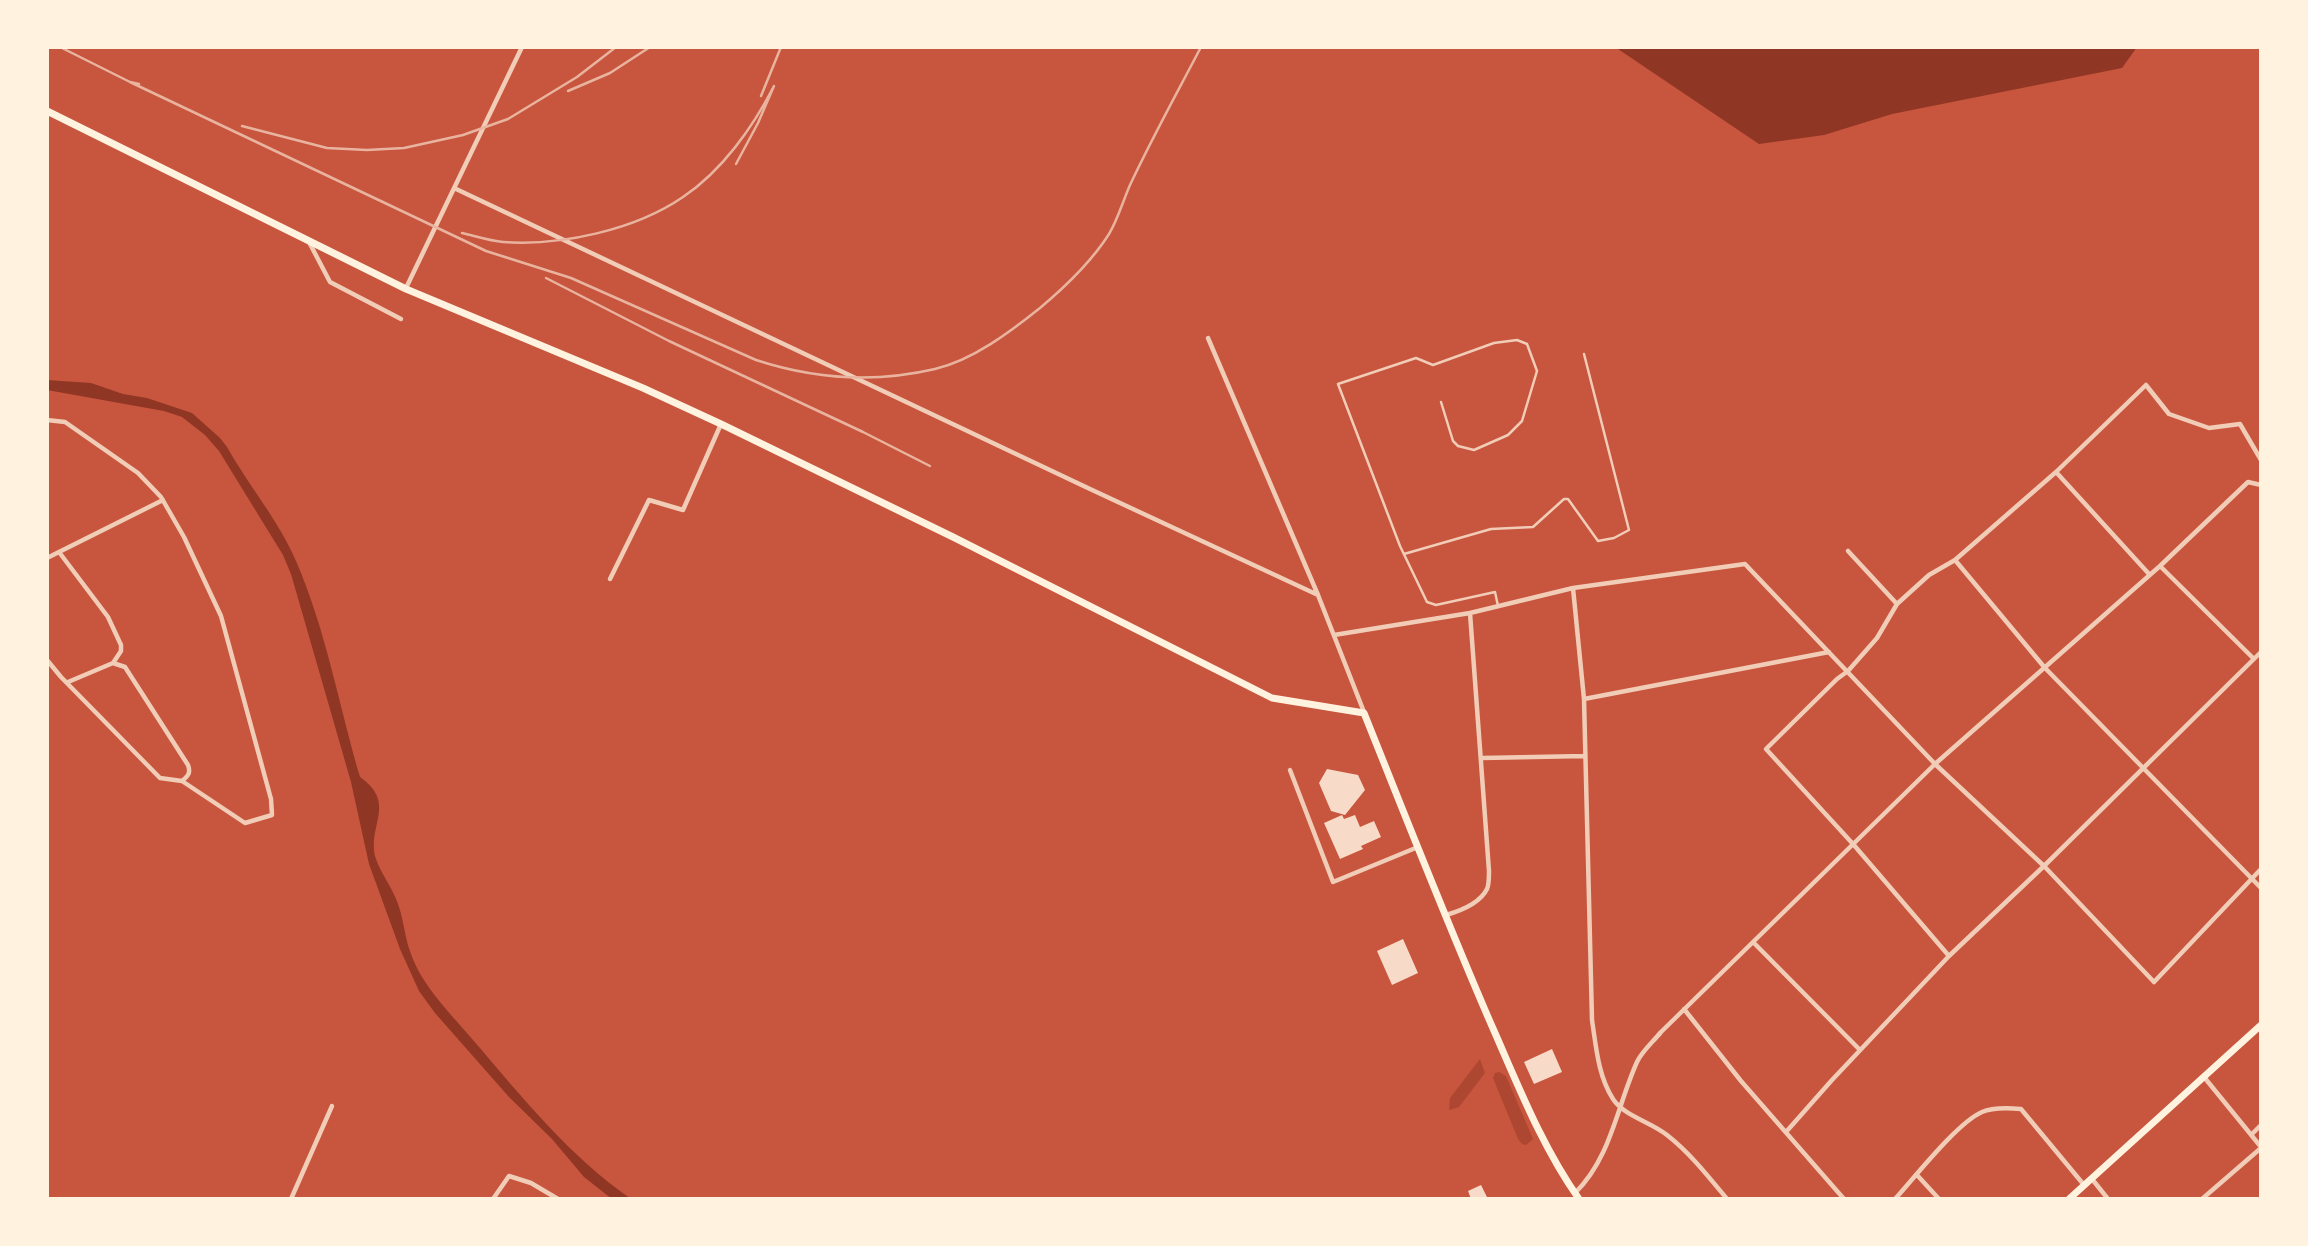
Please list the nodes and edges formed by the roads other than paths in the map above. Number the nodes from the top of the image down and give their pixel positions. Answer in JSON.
{"nodes":[{"id":1,"x":522,"y":47,"type":"edge"},
{"id":2,"x":47,"y":111,"type":"edge"},
{"id":3,"x":454,"y":188,"type":"junction"},
{"id":4,"x":309,"y":241,"type":"junction"},
{"id":5,"x":406,"y":289,"type":"junction"},
{"id":6,"x":401,"y":318,"type":"dead end"},
{"id":7,"x":1208,"y":338,"type":"dead end"},
{"id":8,"x":1584,"y":354,"type":"dead end"},
{"id":9,"x":1441,"y":401,"type":"dead end"},
{"id":10,"x":47,"y":420,"type":"edge"},
{"id":11,"x":721,"y":424,"type":"junction"},
{"id":12,"x":2261,"y":460,"type":"edge"},
{"id":13,"x":2056,"y":472,"type":"junction"},
{"id":14,"x":2261,"y":485,"type":"edge"},
{"id":15,"x":163,"y":500,"type":"junction"},
{"id":16,"x":1848,"y":551,"type":"dead end"},
{"id":17,"x":59,"y":552,"type":"junction"},
{"id":18,"x":1404,"y":554,"type":"junction"},
{"id":19,"x":47,"y":558,"type":"edge"},
{"id":20,"x":1955,"y":560,"type":"junction"},
{"id":21,"x":2160,"y":566,"type":"junction"},
{"id":22,"x":2149,"y":575,"type":"junction"},
{"id":23,"x":610,"y":579,"type":"dead end"},
{"id":24,"x":1573,"y":588,"type":"junction"},
{"id":25,"x":1318,"y":594,"type":"junction"},
{"id":26,"x":1897,"y":604,"type":"junction"},
{"id":27,"x":1498,"y":606,"type":"junction"},
{"id":28,"x":1470,"y":613,"type":"junction"},
{"id":29,"x":1334,"y":635,"type":"junction"},
{"id":30,"x":1830,"y":652,"type":"junction"},
{"id":31,"x":2261,"y":652,"type":"edge"},
{"id":32,"x":2254,"y":659,"type":"junction"},
{"id":33,"x":47,"y":660,"type":"edge"},
{"id":34,"x":113,"y":663,"type":"junction"},
{"id":35,"x":2045,"y":668,"type":"junction"},
{"id":36,"x":1849,"y":671,"type":"junction"},
{"id":37,"x":68,"y":682,"type":"junction"},
{"id":38,"x":1584,"y":699,"type":"junction"},
{"id":39,"x":1364,"y":713,"type":"junction"},
{"id":40,"x":1586,"y":756,"type":"junction"},
{"id":41,"x":1482,"y":758,"type":"junction"},
{"id":42,"x":1935,"y":764,"type":"junction"},
{"id":43,"x":1290,"y":769,"type":"dead end"},
{"id":44,"x":2143,"y":769,"type":"junction"},
{"id":45,"x":181,"y":781,"type":"junction"},
{"id":46,"x":1853,"y":844,"type":"junction"},
{"id":47,"x":1418,"y":847,"type":"junction"},
{"id":48,"x":2044,"y":866,"type":"junction"},
{"id":49,"x":2261,"y":869,"type":"edge"},
{"id":50,"x":2251,"y":878,"type":"junction"},
{"id":51,"x":2261,"y":888,"type":"edge"},
{"id":52,"x":1446,"y":915,"type":"junction"},
{"id":53,"x":1754,"y":943,"type":"junction"},
{"id":54,"x":1949,"y":956,"type":"junction"},
{"id":55,"x":1684,"y":1009,"type":"junction"},
{"id":56,"x":2261,"y":1025,"type":"edge"},
{"id":57,"x":1860,"y":1050,"type":"junction"},
{"id":58,"x":2203,"y":1077,"type":"junction"},
{"id":59,"x":331,"y":1106,"type":"dead end"},
{"id":60,"x":1620,"y":1108,"type":"junction"},
{"id":61,"x":2261,"y":1125,"type":"edge"},
{"id":62,"x":1786,"y":1132,"type":"junction"},
{"id":63,"x":2251,"y":1135,"type":"junction"},
{"id":64,"x":2261,"y":1148,"type":"edge"},
{"id":65,"x":1917,"y":1175,"type":"junction"},
{"id":66,"x":2092,"y":1178,"type":"junction"},
{"id":67,"x":2084,"y":1185,"type":"junction"},
{"id":68,"x":1577,"y":1196,"type":"edge"},
{"id":69,"x":291,"y":1199,"type":"edge"},
{"id":70,"x":493,"y":1199,"type":"edge"},
{"id":71,"x":558,"y":1199,"type":"edge"},
{"id":72,"x":1727,"y":1199,"type":"edge"},
{"id":73,"x":1844,"y":1199,"type":"edge"},
{"id":74,"x":1895,"y":1199,"type":"edge"},
{"id":75,"x":1939,"y":1199,"type":"edge"},
{"id":76,"x":2069,"y":1199,"type":"edge"},
{"id":77,"x":2108,"y":1199,"type":"edge"},
{"id":78,"x":2202,"y":1199,"type":"edge"}],
"edges":[{"from":1,"to":3,"type":"street"},
{"from":2,"to":4,"type":"main road"},
{"from":3,"to":5,"type":"street"},
{"from":3,"to":25,"type":"street"},
{"from":4,"to":5,"type":"main road"},
{"from":4,"to":6,"type":"street"},
{"from":5,"to":11,"type":"main road"},
{"from":7,"to":25,"type":"street"},
{"from":8,"to":18,"type":"lane"},
{"from":9,"to":18,"type":"lane"},
{"from":10,"to":15,"type":"street"},
{"from":11,"to":23,"type":"street"},
{"from":11,"to":39,"type":"main road"},
{"from":12,"to":13,"type":"street"},
{"from":13,"to":20,"type":"street"},
{"from":13,"to":22,"type":"street"},
{"from":14,"to":21,"type":"street"},
{"from":15,"to":17,"type":"street"},
{"from":15,"to":45,"type":"street"},
{"from":16,"to":26,"type":"street"},
{"from":17,"to":19,"type":"street"},
{"from":17,"to":34,"type":"street"},
{"from":18,"to":27,"type":"lane"},
{"from":20,"to":26,"type":"street"},
{"from":20,"to":35,"type":"street"},
{"from":21,"to":22,"type":"street"},
{"from":21,"to":32,"type":"street"},
{"from":22,"to":35,"type":"street"},
{"from":24,"to":27,"type":"street"},
{"from":24,"to":30,"type":"street"},
{"from":24,"to":38,"type":"street"},
{"from":25,"to":29,"type":"street"},
{"from":26,"to":36,"type":"street"},
{"from":27,"to":28,"type":"street"},
{"from":28,"to":29,"type":"street"},
{"from":28,"to":41,"type":"street"},
{"from":29,"to":39,"type":"street"},
{"from":30,"to":36,"type":"street"},
{"from":30,"to":38,"type":"street"},
{"from":31,"to":32,"type":"street"},
{"from":32,"to":44,"type":"street"},
{"from":33,"to":37,"type":"street"},
{"from":34,"to":37,"type":"street"},
{"from":34,"to":45,"type":"street"},
{"from":35,"to":42,"type":"street"},
{"from":35,"to":44,"type":"street"},
{"from":36,"to":42,"type":"street"},
{"from":36,"to":46,"type":"street"},
{"from":37,"to":45,"type":"street"},
{"from":38,"to":40,"type":"street"},
{"from":39,"to":47,"type":"main road"},
{"from":40,"to":41,"type":"street"},
{"from":40,"to":60,"type":"street"},
{"from":41,"to":52,"type":"street"},
{"from":42,"to":46,"type":"street"},
{"from":42,"to":48,"type":"street"},
{"from":43,"to":47,"type":"street"},
{"from":44,"to":48,"type":"street"},
{"from":44,"to":50,"type":"street"},
{"from":46,"to":53,"type":"street"},
{"from":46,"to":54,"type":"street"},
{"from":47,"to":52,"type":"main road"},
{"from":48,"to":50,"type":"street"},
{"from":48,"to":54,"type":"street"},
{"from":49,"to":50,"type":"street"},
{"from":50,"to":51,"type":"street"},
{"from":52,"to":68,"type":"main road"},
{"from":53,"to":55,"type":"street"},
{"from":53,"to":57,"type":"street"},
{"from":54,"to":57,"type":"street"},
{"from":55,"to":60,"type":"street"},
{"from":55,"to":62,"type":"street"},
{"from":56,"to":58,"type":"main road"},
{"from":57,"to":62,"type":"street"},
{"from":58,"to":63,"type":"street"},
{"from":58,"to":66,"type":"main road"},
{"from":59,"to":69,"type":"street"},
{"from":60,"to":68,"type":"street"},
{"from":60,"to":72,"type":"street"},
{"from":61,"to":63,"type":"street"},
{"from":62,"to":73,"type":"street"},
{"from":63,"to":64,"type":"street"},
{"from":64,"to":78,"type":"street"},
{"from":65,"to":67,"type":"street"},
{"from":65,"to":74,"type":"street"},
{"from":65,"to":75,"type":"street"},
{"from":66,"to":67,"type":"main road"},
{"from":66,"to":77,"type":"street"},
{"from":67,"to":76,"type":"main road"},
{"from":70,"to":71,"type":"street"}]}
